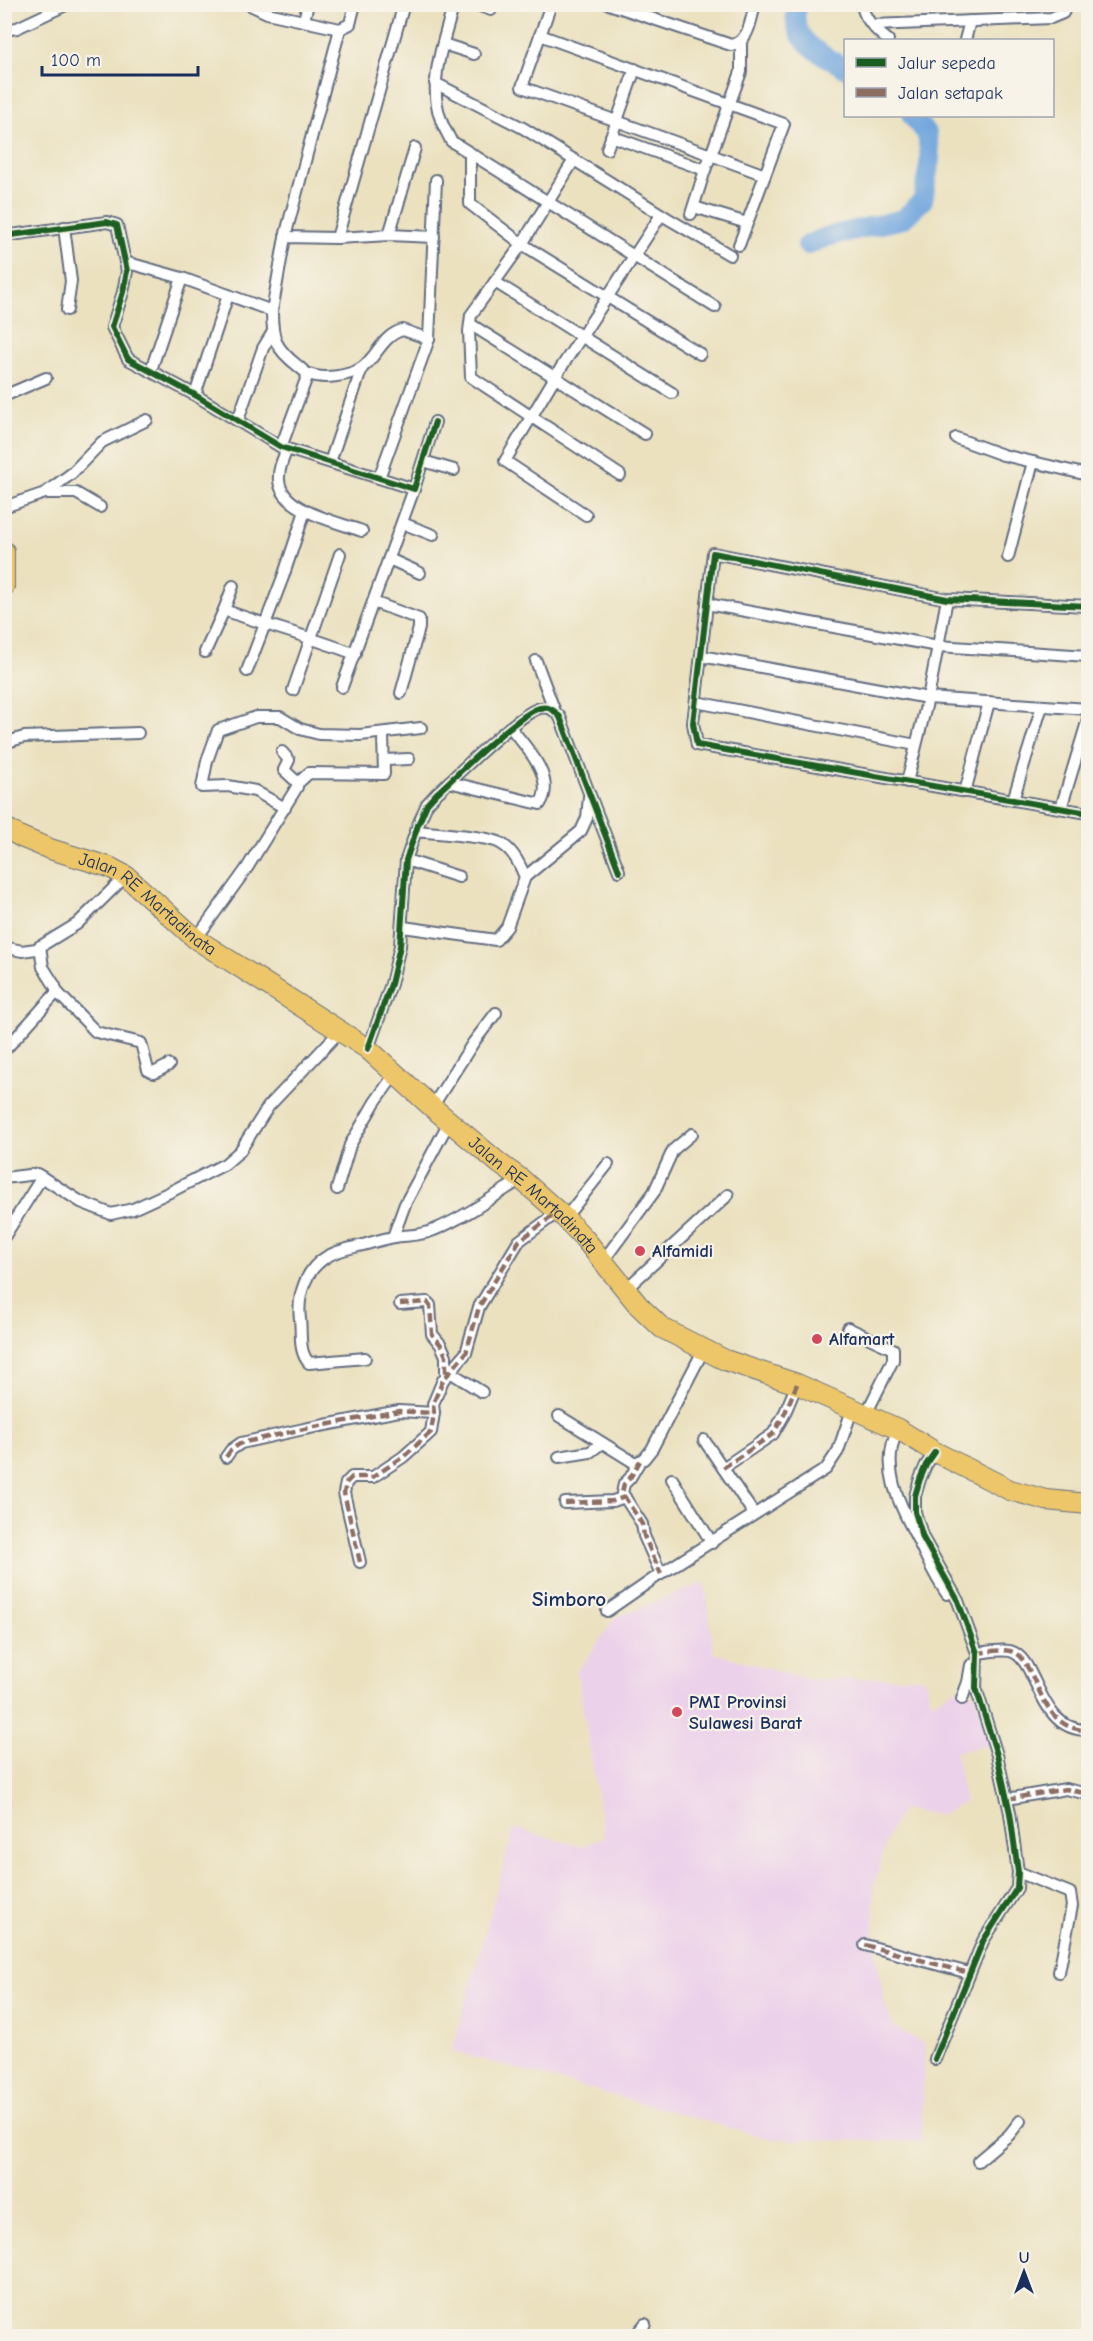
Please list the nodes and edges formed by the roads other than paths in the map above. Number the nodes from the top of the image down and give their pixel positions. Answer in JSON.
{"nodes":[{"id":1,"x":68,"y":4,"type":"edge"},
{"id":2,"x":308,"y":4,"type":"edge"},
{"id":3,"x":355,"y":4,"type":"edge"},
{"id":4,"x":404,"y":4,"type":"edge"},
{"id":5,"x":454,"y":4,"type":"edge"},
{"id":6,"x":474,"y":4,"type":"edge"},
{"id":7,"x":551,"y":4,"type":"edge"},
{"id":8,"x":609,"y":4,"type":"edge"},
{"id":9,"x":755,"y":4,"type":"edge"},
{"id":10,"x":862,"y":4,"type":"edge"},
{"id":11,"x":1067,"y":4,"type":"edge"},
{"id":12,"x":253,"y":6,"type":"edge"},
{"id":13,"x":490,"y":10,"type":"dead end"},
{"id":14,"x":304,"y":20,"type":"junction"},
{"id":15,"x":970,"y":21,"type":"junction"},
{"id":16,"x":873,"y":25,"type":"junction"},
{"id":17,"x":339,"y":29,"type":"junction"},
{"id":18,"x":4,"y":30,"type":"edge"},
{"id":19,"x":540,"y":35,"type":"junction"},
{"id":20,"x":887,"y":39,"type":"edge"},
{"id":21,"x":965,"y":39,"type":"edge"},
{"id":22,"x":741,"y":42,"type":"junction"},
{"id":23,"x":443,"y":44,"type":"junction"},
{"id":24,"x":474,"y":54,"type":"dead end"},
{"id":25,"x":634,"y":69,"type":"junction"},
{"id":26,"x":435,"y":83,"type":"junction"},
{"id":27,"x":731,"y":103,"type":"junction"},
{"id":28,"x":616,"y":121,"type":"junction"},
{"id":29,"x":611,"y":136,"type":"junction"},
{"id":30,"x":415,"y":148,"type":"dead end"},
{"id":31,"x":606,"y":149,"type":"dead end"},
{"id":32,"x":471,"y":153,"type":"junction"},
{"id":33,"x":711,"y":155,"type":"junction"},
{"id":34,"x":574,"y":160,"type":"junction"},
{"id":35,"x":705,"y":170,"type":"junction"},
{"id":36,"x":765,"y":175,"type":"junction"},
{"id":37,"x":436,"y":180,"type":"dead end"},
{"id":38,"x":549,"y":201,"type":"junction"},
{"id":39,"x":661,"y":215,"type":"junction"},
{"id":40,"x":747,"y":224,"type":"junction"},
{"id":41,"x":64,"y":228,"type":"junction"},
{"id":42,"x":389,"y":235,"type":"junction"},
{"id":43,"x":4,"y":236,"type":"edge"},
{"id":44,"x":285,"y":237,"type":"junction"},
{"id":45,"x":434,"y":237,"type":"junction"},
{"id":46,"x":337,"y":238,"type":"junction"},
{"id":47,"x":522,"y":244,"type":"junction"},
{"id":48,"x":738,"y":246,"type":"dead end"},
{"id":49,"x":633,"y":255,"type":"junction"},
{"id":50,"x":730,"y":255,"type":"dead end"},
{"id":51,"x":125,"y":262,"type":"junction"},
{"id":52,"x":182,"y":278,"type":"junction"},
{"id":53,"x":495,"y":282,"type":"junction"},
{"id":54,"x":228,"y":295,"type":"junction"},
{"id":55,"x":607,"y":297,"type":"junction"},
{"id":56,"x":715,"y":307,"type":"dead end"},
{"id":57,"x":68,"y":310,"type":"dead end"},
{"id":58,"x":272,"y":311,"type":"junction"},
{"id":59,"x":470,"y":324,"type":"junction"},
{"id":60,"x":272,"y":333,"type":"junction"},
{"id":61,"x":582,"y":337,"type":"junction"},
{"id":62,"x":429,"y":339,"type":"junction"},
{"id":63,"x":700,"y":354,"type":"dead end"},
{"id":64,"x":362,"y":368,"type":"junction"},
{"id":65,"x":151,"y":370,"type":"junction"},
{"id":66,"x":308,"y":374,"type":"junction"},
{"id":67,"x":555,"y":377,"type":"junction"},
{"id":68,"x":46,"y":378,"type":"dead end"},
{"id":69,"x":672,"y":393,"type":"dead end"},
{"id":70,"x":195,"y":395,"type":"junction"},
{"id":71,"x":4,"y":396,"type":"edge"},
{"id":72,"x":531,"y":417,"type":"junction"},
{"id":73,"x":147,"y":420,"type":"dead end"},
{"id":74,"x":238,"y":420,"type":"junction"},
{"id":75,"x":435,"y":422,"type":"dead end"},
{"id":76,"x":645,"y":434,"type":"dead end"},
{"id":77,"x":956,"y":438,"type":"dead end"},
{"id":78,"x":284,"y":448,"type":"junction"},
{"id":79,"x":423,"y":461,"type":"junction"},
{"id":80,"x":330,"y":462,"type":"junction"},
{"id":81,"x":1033,"y":462,"type":"junction"},
{"id":82,"x":454,"y":470,"type":"dead end"},
{"id":83,"x":620,"y":475,"type":"dead end"},
{"id":84,"x":1089,"y":476,"type":"edge"},
{"id":85,"x":379,"y":478,"type":"junction"},
{"id":86,"x":414,"y":489,"type":"junction"},
{"id":87,"x":45,"y":493,"type":"junction"},
{"id":88,"x":4,"y":507,"type":"edge"},
{"id":89,"x":100,"y":507,"type":"dead end"},
{"id":90,"x":305,"y":511,"type":"junction"},
{"id":91,"x":586,"y":515,"type":"dead end"},
{"id":92,"x":402,"y":523,"type":"junction"},
{"id":93,"x":362,"y":531,"type":"dead end"},
{"id":94,"x":432,"y":535,"type":"dead end"},
{"id":95,"x":4,"y":550,"type":"edge"},
{"id":96,"x":340,"y":554,"type":"dead end"},
{"id":97,"x":1008,"y":557,"type":"dead end"},
{"id":98,"x":389,"y":559,"type":"junction"},
{"id":99,"x":420,"y":573,"type":"dead end"},
{"id":100,"x":4,"y":586,"type":"edge"},
{"id":101,"x":233,"y":586,"type":"dead end"},
{"id":102,"x":947,"y":599,"type":"junction"},
{"id":103,"x":373,"y":602,"type":"junction"},
{"id":104,"x":707,"y":604,"type":"junction"},
{"id":105,"x":1089,"y":606,"type":"edge"},
{"id":106,"x":224,"y":610,"type":"junction"},
{"id":107,"x":265,"y":625,"type":"junction"},
{"id":108,"x":310,"y":637,"type":"junction"},
{"id":109,"x":938,"y":646,"type":"junction"},
{"id":110,"x":205,"y":652,"type":"dead end"},
{"id":111,"x":355,"y":654,"type":"junction"},
{"id":112,"x":701,"y":656,"type":"junction"},
{"id":113,"x":1089,"y":656,"type":"edge"},
{"id":114,"x":536,"y":661,"type":"dead end"},
{"id":115,"x":247,"y":671,"type":"dead end"},
{"id":116,"x":342,"y":687,"type":"dead end"},
{"id":117,"x":293,"y":690,"type":"dead end"},
{"id":118,"x":401,"y":693,"type":"dead end"},
{"id":119,"x":928,"y":698,"type":"junction"},
{"id":120,"x":696,"y":702,"type":"junction"},
{"id":121,"x":989,"y":702,"type":"junction"},
{"id":122,"x":1042,"y":706,"type":"junction"},
{"id":123,"x":1089,"y":709,"type":"edge"},
{"id":124,"x":554,"y":710,"type":"junction"},
{"id":125,"x":1089,"y":719,"type":"edge"},
{"id":126,"x":421,"y":728,"type":"dead end"},
{"id":127,"x":510,"y":728,"type":"junction"},
{"id":128,"x":138,"y":733,"type":"dead end"},
{"id":129,"x":383,"y":734,"type":"junction"},
{"id":130,"x":4,"y":743,"type":"edge"},
{"id":131,"x":916,"y":745,"type":"junction"},
{"id":132,"x":282,"y":752,"type":"dead end"},
{"id":133,"x":384,"y":759,"type":"junction"},
{"id":134,"x":409,"y":759,"type":"dead end"},
{"id":135,"x":449,"y":782,"type":"junction"},
{"id":136,"x":908,"y":782,"type":"junction"},
{"id":137,"x":298,"y":783,"type":"junction"},
{"id":138,"x":965,"y":792,"type":"junction"},
{"id":139,"x":590,"y":795,"type":"junction"},
{"id":140,"x":1013,"y":800,"type":"junction"},
{"id":141,"x":285,"y":808,"type":"junction"},
{"id":142,"x":1061,"y":808,"type":"junction"},
{"id":143,"x":1089,"y":813,"type":"edge"},
{"id":144,"x":4,"y":827,"type":"edge"},
{"id":145,"x":415,"y":831,"type":"junction"},
{"id":146,"x":406,"y":861,"type":"junction"},
{"id":147,"x":618,"y":871,"type":"dead end"},
{"id":148,"x":126,"y":876,"type":"junction"},
{"id":149,"x":459,"y":877,"type":"dead end"},
{"id":150,"x":525,"y":877,"type":"junction"},
{"id":151,"x":403,"y":927,"type":"junction"},
{"id":152,"x":196,"y":939,"type":"junction"},
{"id":153,"x":40,"y":946,"type":"junction"},
{"id":154,"x":7,"y":950,"type":"edge"},
{"id":155,"x":57,"y":992,"type":"junction"},
{"id":156,"x":496,"y":1012,"type":"dead end"},
{"id":157,"x":340,"y":1031,"type":"junction"},
{"id":158,"x":368,"y":1049,"type":"junction"},
{"id":159,"x":4,"y":1051,"type":"edge"},
{"id":160,"x":169,"y":1065,"type":"dead end"},
{"id":161,"x":395,"y":1074,"type":"junction"},
{"id":162,"x":432,"y":1107,"type":"junction"},
{"id":163,"x":449,"y":1122,"type":"junction"},
{"id":164,"x":692,"y":1134,"type":"dead end"},
{"id":165,"x":608,"y":1164,"type":"dead end"},
{"id":166,"x":42,"y":1177,"type":"junction"},
{"id":167,"x":4,"y":1178,"type":"edge"},
{"id":168,"x":521,"y":1179,"type":"junction"},
{"id":169,"x":337,"y":1189,"type":"dead end"},
{"id":170,"x":728,"y":1195,"type":"dead end"},
{"id":171,"x":560,"y":1214,"type":"junction"},
{"id":172,"x":4,"y":1237,"type":"edge"},
{"id":173,"x":393,"y":1237,"type":"junction"},
{"id":174,"x":603,"y":1261,"type":"junction"},
{"id":175,"x":626,"y":1289,"type":"junction"},
{"id":176,"x":400,"y":1304,"type":"dead end"},
{"id":177,"x":848,"y":1328,"type":"dead end"},
{"id":178,"x":704,"y":1349,"type":"junction"},
{"id":179,"x":365,"y":1358,"type":"dead end"},
{"id":180,"x":448,"y":1375,"type":"junction"},
{"id":181,"x":797,"y":1384,"type":"junction"},
{"id":182,"x":482,"y":1392,"type":"dead end"},
{"id":183,"x":434,"y":1413,"type":"junction"},
{"id":184,"x":859,"y":1413,"type":"junction"},
{"id":185,"x":559,"y":1416,"type":"dead end"},
{"id":186,"x":898,"y":1429,"type":"junction"},
{"id":187,"x":704,"y":1440,"type":"dead end"},
{"id":188,"x":602,"y":1443,"type":"junction"},
{"id":189,"x":935,"y":1452,"type":"junction"},
{"id":190,"x":226,"y":1457,"type":"dead end"},
{"id":191,"x":559,"y":1457,"type":"dead end"},
{"id":192,"x":640,"y":1461,"type":"junction"},
{"id":193,"x":723,"y":1467,"type":"junction"},
{"id":194,"x":672,"y":1479,"type":"dead end"},
{"id":195,"x":625,"y":1497,"type":"junction"},
{"id":196,"x":565,"y":1503,"type":"dead end"},
{"id":197,"x":1089,"y":1504,"type":"edge"},
{"id":198,"x":754,"y":1514,"type":"junction"},
{"id":199,"x":913,"y":1522,"type":"junction"},
{"id":200,"x":712,"y":1542,"type":"junction"},
{"id":201,"x":360,"y":1562,"type":"dead end"},
{"id":202,"x":661,"y":1574,"type":"junction"},
{"id":203,"x":955,"y":1601,"type":"junction"},
{"id":204,"x":607,"y":1611,"type":"dead end"},
{"id":205,"x":977,"y":1653,"type":"junction"},
{"id":206,"x":972,"y":1685,"type":"junction"},
{"id":207,"x":1089,"y":1730,"type":"edge"},
{"id":208,"x":1089,"y":1794,"type":"edge"},
{"id":209,"x":1007,"y":1799,"type":"junction"},
{"id":210,"x":1018,"y":1872,"type":"junction"},
{"id":211,"x":865,"y":1945,"type":"dead end"},
{"id":212,"x":1059,"y":1972,"type":"dead end"},
{"id":213,"x":969,"y":1973,"type":"junction"},
{"id":214,"x":935,"y":2059,"type":"dead end"},
{"id":215,"x":1020,"y":2121,"type":"dead end"},
{"id":216,"x":978,"y":2161,"type":"dead end"},
{"id":217,"x":645,"y":2324,"type":"dead end"},
{"id":218,"x":635,"y":2337,"type":"edge"}],
"edges":[{"from":1,"to":18,"type":"street"},
{"from":2,"to":14,"type":"street"},
{"from":3,"to":17,"type":"street"},
{"from":4,"to":46,"type":"street"},
{"from":5,"to":23,"type":"street"},
{"from":6,"to":13,"type":"street"},
{"from":7,"to":19,"type":"street"},
{"from":8,"to":22,"type":"street"},
{"from":9,"to":22,"type":"street"},
{"from":10,"to":16,"type":"street"},
{"from":11,"to":15,"type":"street"},
{"from":12,"to":14,"type":"street"},
{"from":14,"to":17,"type":"street"},
{"from":15,"to":16,"type":"street"},
{"from":15,"to":21,"type":"street"},
{"from":16,"to":20,"type":"street"},
{"from":17,"to":44,"type":"street"},
{"from":19,"to":25,"type":"street"},
{"from":19,"to":28,"type":"street"},
{"from":22,"to":27,"type":"street"},
{"from":23,"to":24,"type":"street"},
{"from":23,"to":26,"type":"street"},
{"from":25,"to":27,"type":"street"},
{"from":25,"to":28,"type":"street"},
{"from":26,"to":32,"type":"street"},
{"from":26,"to":34,"type":"street"},
{"from":27,"to":33,"type":"street"},
{"from":27,"to":36,"type":"street"},
{"from":28,"to":29,"type":"street"},
{"from":28,"to":33,"type":"street"},
{"from":29,"to":31,"type":"street"},
{"from":29,"to":35,"type":"street"},
{"from":30,"to":42,"type":"street"},
{"from":32,"to":38,"type":"street"},
{"from":32,"to":47,"type":"street"},
{"from":33,"to":35,"type":"street"},
{"from":33,"to":36,"type":"street"},
{"from":34,"to":38,"type":"street"},
{"from":34,"to":39,"type":"street"},
{"from":35,"to":40,"type":"street"},
{"from":36,"to":40,"type":"street"},
{"from":37,"to":45,"type":"street"},
{"from":38,"to":47,"type":"street"},
{"from":38,"to":49,"type":"street"},
{"from":39,"to":49,"type":"street"},
{"from":39,"to":50,"type":"street"},
{"from":40,"to":48,"type":"street"},
{"from":41,"to":43,"type":"street"},
{"from":41,"to":51,"type":"street"},
{"from":41,"to":57,"type":"street"},
{"from":42,"to":45,"type":"street"},
{"from":42,"to":46,"type":"street"},
{"from":44,"to":46,"type":"street"},
{"from":44,"to":58,"type":"street"},
{"from":45,"to":62,"type":"street"},
{"from":47,"to":53,"type":"street"},
{"from":47,"to":55,"type":"street"},
{"from":49,"to":55,"type":"street"},
{"from":49,"to":56,"type":"street"},
{"from":51,"to":52,"type":"street"},
{"from":51,"to":65,"type":"street"},
{"from":52,"to":54,"type":"street"},
{"from":52,"to":65,"type":"street"},
{"from":53,"to":59,"type":"street"},
{"from":53,"to":61,"type":"street"},
{"from":54,"to":58,"type":"street"},
{"from":54,"to":70,"type":"street"},
{"from":55,"to":61,"type":"street"},
{"from":55,"to":63,"type":"street"},
{"from":58,"to":60,"type":"street"},
{"from":59,"to":67,"type":"street"},
{"from":59,"to":72,"type":"street"},
{"from":60,"to":66,"type":"street"},
{"from":60,"to":74,"type":"street"},
{"from":61,"to":67,"type":"street"},
{"from":61,"to":69,"type":"street"},
{"from":62,"to":64,"type":"street"},
{"from":62,"to":85,"type":"street"},
{"from":64,"to":66,"type":"street"},
{"from":64,"to":80,"type":"street"},
{"from":65,"to":70,"type":"street"},
{"from":66,"to":78,"type":"street"},
{"from":67,"to":72,"type":"street"},
{"from":67,"to":76,"type":"street"},
{"from":68,"to":71,"type":"street"},
{"from":70,"to":74,"type":"street"},
{"from":72,"to":83,"type":"street"},
{"from":72,"to":91,"type":"street"},
{"from":73,"to":87,"type":"street"},
{"from":74,"to":78,"type":"street"},
{"from":75,"to":79,"type":"street"},
{"from":77,"to":81,"type":"street"},
{"from":78,"to":80,"type":"street"},
{"from":78,"to":90,"type":"street"},
{"from":79,"to":82,"type":"street"},
{"from":79,"to":86,"type":"street"},
{"from":80,"to":85,"type":"street"},
{"from":81,"to":84,"type":"street"},
{"from":81,"to":97,"type":"street"},
{"from":85,"to":86,"type":"street"},
{"from":86,"to":92,"type":"street"},
{"from":87,"to":88,"type":"street"},
{"from":87,"to":89,"type":"street"},
{"from":90,"to":93,"type":"street"},
{"from":90,"to":107,"type":"street"},
{"from":92,"to":94,"type":"street"},
{"from":92,"to":98,"type":"street"},
{"from":95,"to":100,"type":"highway"},
{"from":96,"to":108,"type":"street"},
{"from":98,"to":99,"type":"street"},
{"from":98,"to":103,"type":"street"},
{"from":101,"to":106,"type":"street"},
{"from":102,"to":104,"type":"street"},
{"from":102,"to":105,"type":"street"},
{"from":102,"to":109,"type":"street"},
{"from":103,"to":111,"type":"street"},
{"from":103,"to":118,"type":"street"},
{"from":104,"to":109,"type":"street"},
{"from":104,"to":112,"type":"street"},
{"from":106,"to":107,"type":"street"},
{"from":106,"to":110,"type":"street"},
{"from":107,"to":108,"type":"street"},
{"from":107,"to":115,"type":"street"},
{"from":108,"to":111,"type":"street"},
{"from":108,"to":117,"type":"street"},
{"from":109,"to":113,"type":"street"},
{"from":109,"to":119,"type":"street"},
{"from":111,"to":116,"type":"street"},
{"from":112,"to":119,"type":"street"},
{"from":112,"to":120,"type":"street"},
{"from":114,"to":124,"type":"street"},
{"from":119,"to":121,"type":"street"},
{"from":119,"to":131,"type":"street"},
{"from":120,"to":131,"type":"street"},
{"from":120,"to":136,"type":"street"},
{"from":121,"to":122,"type":"street"},
{"from":121,"to":138,"type":"street"},
{"from":122,"to":123,"type":"street"},
{"from":122,"to":140,"type":"street"},
{"from":124,"to":127,"type":"street"},
{"from":124,"to":139,"type":"street"},
{"from":125,"to":142,"type":"street"},
{"from":126,"to":129,"type":"street"},
{"from":127,"to":135,"type":"street"},
{"from":127,"to":135,"type":"street"},
{"from":128,"to":130,"type":"street"},
{"from":129,"to":133,"type":"street"},
{"from":129,"to":141,"type":"street"},
{"from":131,"to":136,"type":"street"},
{"from":132,"to":137,"type":"street"},
{"from":133,"to":134,"type":"street"},
{"from":133,"to":137,"type":"street"},
{"from":135,"to":145,"type":"street"},
{"from":136,"to":138,"type":"street"},
{"from":137,"to":141,"type":"street"},
{"from":138,"to":140,"type":"street"},
{"from":139,"to":147,"type":"street"},
{"from":139,"to":150,"type":"street"},
{"from":140,"to":142,"type":"street"},
{"from":141,"to":152,"type":"street"},
{"from":142,"to":143,"type":"street"},
{"from":144,"to":148,"type":"highway","name":"Jalan RE Martadinata"},
{"from":145,"to":146,"type":"street"},
{"from":145,"to":150,"type":"street"},
{"from":146,"to":149,"type":"street"},
{"from":146,"to":151,"type":"street"},
{"from":148,"to":152,"type":"highway","name":"Jalan RE Martadinata"},
{"from":148,"to":153,"type":"street"},
{"from":150,"to":151,"type":"street"},
{"from":151,"to":158,"type":"street"},
{"from":152,"to":157,"type":"highway","name":"Jalan RE Martadinata"},
{"from":153,"to":154,"type":"street"},
{"from":153,"to":155,"type":"street"},
{"from":155,"to":159,"type":"street"},
{"from":155,"to":160,"type":"street"},
{"from":156,"to":162,"type":"street"},
{"from":157,"to":158,"type":"highway","name":"Jalan RE Martadinata"},
{"from":157,"to":166,"type":"street"},
{"from":158,"to":161,"type":"highway","name":"Jalan RE Martadinata"},
{"from":161,"to":162,"type":"highway","name":"Jalan RE Martadinata"},
{"from":161,"to":169,"type":"street"},
{"from":162,"to":163,"type":"highway","name":"Jalan RE Martadinata"},
{"from":163,"to":168,"type":"highway","name":"Jalan RE Martadinata"},
{"from":163,"to":173,"type":"street"},
{"from":164,"to":174,"type":"street"},
{"from":165,"to":171,"type":"street"},
{"from":166,"to":167,"type":"street"},
{"from":166,"to":172,"type":"street"},
{"from":168,"to":171,"type":"highway","name":"Jalan RE Martadinata"},
{"from":168,"to":173,"type":"street"},
{"from":170,"to":175,"type":"street"},
{"from":171,"to":174,"type":"highway","name":"Jalan RE Martadinata"},
{"from":171,"to":180,"type":"street"},
{"from":173,"to":179,"type":"street"},
{"from":174,"to":175,"type":"highway","name":"Jalan RE Martadinata"},
{"from":175,"to":178,"type":"highway","name":"Jalan RE Martadinata"},
{"from":176,"to":180,"type":"street"},
{"from":177,"to":184,"type":"street"},
{"from":178,"to":181,"type":"highway","name":"Jalan RE Martadinata"},
{"from":178,"to":192,"type":"street"},
{"from":180,"to":182,"type":"street"},
{"from":180,"to":183,"type":"street"},
{"from":181,"to":184,"type":"highway","name":"Jalan RE Martadinata"},
{"from":181,"to":193,"type":"street"},
{"from":183,"to":190,"type":"street"},
{"from":183,"to":201,"type":"street"},
{"from":184,"to":186,"type":"highway","name":"Jalan RE Martadinata"},
{"from":184,"to":198,"type":"street"},
{"from":185,"to":188,"type":"street"},
{"from":186,"to":189,"type":"highway","name":"Jalan RE Martadinata"},
{"from":186,"to":199,"type":"street"},
{"from":187,"to":193,"type":"street"},
{"from":188,"to":191,"type":"street"},
{"from":188,"to":192,"type":"street"},
{"from":189,"to":197,"type":"highway","name":"Jalan RE Martadinata"},
{"from":189,"to":199,"type":"street"},
{"from":192,"to":195,"type":"street"},
{"from":193,"to":198,"type":"street"},
{"from":194,"to":200,"type":"street"},
{"from":195,"to":196,"type":"street"},
{"from":195,"to":202,"type":"street"},
{"from":198,"to":200,"type":"street"},
{"from":199,"to":203,"type":"street"},
{"from":200,"to":202,"type":"street"},
{"from":202,"to":204,"type":"street"},
{"from":203,"to":205,"type":"street"},
{"from":203,"to":206,"type":"street"},
{"from":205,"to":206,"type":"street"},
{"from":205,"to":207,"type":"street"},
{"from":206,"to":209,"type":"street"},
{"from":208,"to":209,"type":"street"},
{"from":209,"to":210,"type":"street"},
{"from":210,"to":212,"type":"street"},
{"from":210,"to":213,"type":"street"},
{"from":211,"to":213,"type":"street"},
{"from":213,"to":214,"type":"street"},
{"from":215,"to":216,"type":"street"},
{"from":217,"to":218,"type":"street"}]}
